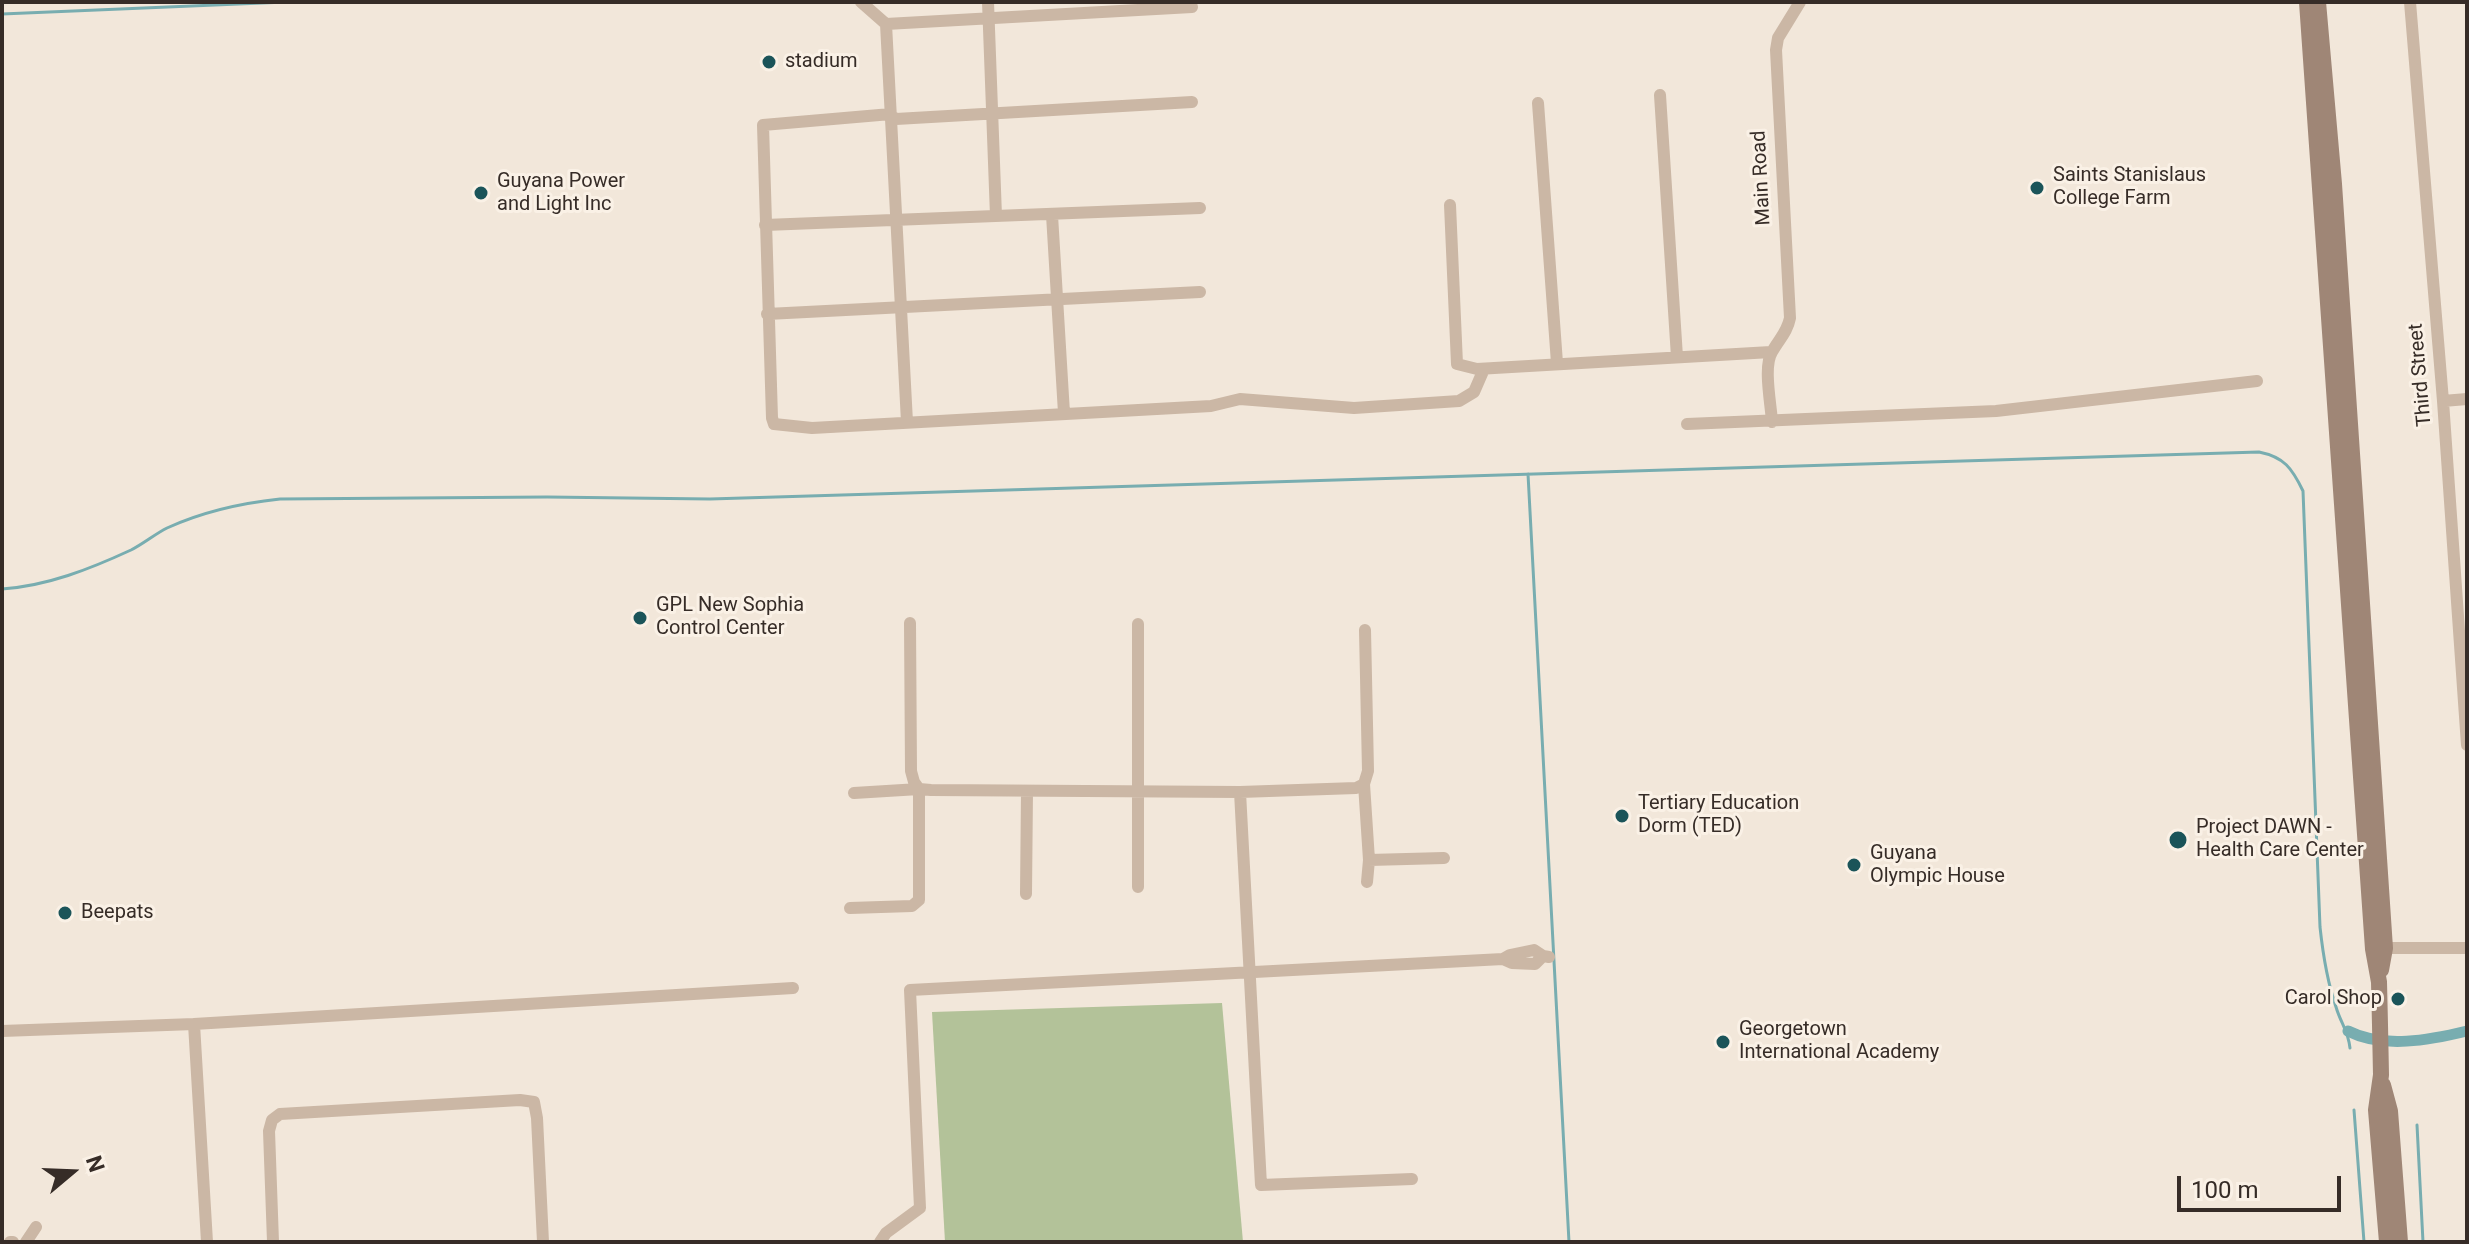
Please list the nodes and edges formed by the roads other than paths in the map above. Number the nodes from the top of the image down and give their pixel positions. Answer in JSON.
{"nodes":[{"id":1,"x":861,"y":2,"type":"edge"},
{"id":2,"x":988,"y":2,"type":"edge"},
{"id":3,"x":1800,"y":2,"type":"edge"},
{"id":4,"x":2307,"y":2,"type":"edge"},
{"id":5,"x":2318,"y":2,"type":"edge"},
{"id":6,"x":2410,"y":2,"type":"edge"},
{"id":7,"x":1153,"y":5,"type":"edge"},
{"id":8,"x":1192,"y":7,"type":"dead end"},
{"id":9,"x":989,"y":19,"type":"junction"},
{"id":10,"x":886,"y":24,"type":"junction"},
{"id":11,"x":1660,"y":95,"type":"dead end"},
{"id":12,"x":1192,"y":102,"type":"dead end"},
{"id":13,"x":1538,"y":103,"type":"dead end"},
{"id":14,"x":993,"y":112,"type":"junction"},
{"id":15,"x":891,"y":115,"type":"junction"},
{"id":16,"x":1450,"y":205,"type":"dead end"},
{"id":17,"x":1200,"y":208,"type":"dead end"},
{"id":18,"x":1052,"y":215,"type":"junction"},
{"id":19,"x":996,"y":216,"type":"junction"},
{"id":20,"x":896,"y":219,"type":"junction"},
{"id":21,"x":765,"y":225,"type":"junction"},
{"id":22,"x":1200,"y":292,"type":"dead end"},
{"id":23,"x":1057,"y":298,"type":"junction"},
{"id":24,"x":901,"y":307,"type":"junction"},
{"id":25,"x":767,"y":314,"type":"junction"},
{"id":26,"x":1771,"y":352,"type":"junction"},
{"id":27,"x":1677,"y":357,"type":"junction"},
{"id":28,"x":1557,"y":363,"type":"junction"},
{"id":29,"x":1484,"y":369,"type":"junction"},
{"id":30,"x":2257,"y":381,"type":"dead end"},
{"id":31,"x":2467,"y":399,"type":"edge"},
{"id":32,"x":2443,"y":401,"type":"junction"},
{"id":33,"x":1064,"y":413,"type":"junction"},
{"id":34,"x":907,"y":422,"type":"junction"},
{"id":35,"x":1772,"y":422,"type":"junction"},
{"id":36,"x":1687,"y":424,"type":"dead end"},
{"id":37,"x":910,"y":623,"type":"dead end"},
{"id":38,"x":1138,"y":624,"type":"dead end"},
{"id":39,"x":1365,"y":630,"type":"dead end"},
{"id":40,"x":2467,"y":745,"type":"edge"},
{"id":41,"x":1364,"y":784,"type":"junction"},
{"id":42,"x":919,"y":789,"type":"junction"},
{"id":43,"x":1027,"y":791,"type":"junction"},
{"id":44,"x":1138,"y":792,"type":"junction"},
{"id":45,"x":1240,"y":792,"type":"junction"},
{"id":46,"x":854,"y":793,"type":"dead end"},
{"id":47,"x":1444,"y":858,"type":"dead end"},
{"id":48,"x":1369,"y":860,"type":"junction"},
{"id":49,"x":1367,"y":882,"type":"dead end"},
{"id":50,"x":1138,"y":887,"type":"dead end"},
{"id":51,"x":1026,"y":894,"type":"dead end"},
{"id":52,"x":850,"y":908,"type":"dead end"},
{"id":53,"x":2385,"y":948,"type":"junction"},
{"id":54,"x":2467,"y":948,"type":"edge"},
{"id":55,"x":1546,"y":956,"type":"dead end"},
{"id":56,"x":1251,"y":970,"type":"junction"},
{"id":57,"x":2379,"y":985,"type":"junction"},
{"id":58,"x":793,"y":988,"type":"dead end"},
{"id":59,"x":194,"y":1024,"type":"junction"},
{"id":60,"x":2,"y":1031,"type":"edge"},
{"id":61,"x":2381,"y":1071,"type":"junction"},
{"id":62,"x":1412,"y":1179,"type":"dead end"},
{"id":63,"x":36,"y":1227,"type":"dead end"},
{"id":64,"x":26,"y":1242,"type":"edge"},
{"id":65,"x":207,"y":1242,"type":"edge"},
{"id":66,"x":273,"y":1242,"type":"edge"},
{"id":67,"x":543,"y":1242,"type":"edge"},
{"id":68,"x":880,"y":1242,"type":"edge"},
{"id":69,"x":2387,"y":1242,"type":"edge"},
{"id":70,"x":2400,"y":1242,"type":"edge"}],
"edges":[{"from":1,"to":10,"type":"street"},
{"from":2,"to":9,"type":"street"},
{"from":3,"to":26,"type":"street","name":"Main Road"},
{"from":4,"to":57,"type":"main road"},
{"from":5,"to":53,"type":"main road"},
{"from":6,"to":32,"type":"street","name":"Third Street"},
{"from":7,"to":8,"type":"street"},
{"from":7,"to":9,"type":"street"},
{"from":9,"to":10,"type":"street"},
{"from":9,"to":14,"type":"street"},
{"from":10,"to":15,"type":"street"},
{"from":11,"to":27,"type":"street"},
{"from":12,"to":14,"type":"street"},
{"from":13,"to":28,"type":"street"},
{"from":14,"to":15,"type":"street"},
{"from":14,"to":19,"type":"street"},
{"from":15,"to":20,"type":"street"},
{"from":15,"to":21,"type":"street"},
{"from":16,"to":29,"type":"street"},
{"from":17,"to":18,"type":"street"},
{"from":18,"to":19,"type":"street"},
{"from":18,"to":23,"type":"street"},
{"from":19,"to":20,"type":"street"},
{"from":20,"to":21,"type":"street"},
{"from":20,"to":24,"type":"street"},
{"from":21,"to":25,"type":"street"},
{"from":22,"to":23,"type":"street"},
{"from":23,"to":24,"type":"street"},
{"from":23,"to":33,"type":"street"},
{"from":24,"to":25,"type":"street"},
{"from":24,"to":34,"type":"street"},
{"from":25,"to":34,"type":"street"},
{"from":26,"to":27,"type":"street"},
{"from":26,"to":35,"type":"street"},
{"from":27,"to":28,"type":"street"},
{"from":28,"to":29,"type":"street"},
{"from":29,"to":33,"type":"street"},
{"from":30,"to":35,"type":"street"},
{"from":31,"to":32,"type":"street"},
{"from":32,"to":40,"type":"street","name":"Third Street"},
{"from":33,"to":34,"type":"street"},
{"from":35,"to":36,"type":"street"},
{"from":37,"to":42,"type":"street"},
{"from":38,"to":44,"type":"street"},
{"from":39,"to":41,"type":"street"},
{"from":41,"to":45,"type":"street"},
{"from":41,"to":48,"type":"street"},
{"from":42,"to":43,"type":"street"},
{"from":42,"to":46,"type":"street"},
{"from":42,"to":52,"type":"street"},
{"from":43,"to":44,"type":"street"},
{"from":43,"to":51,"type":"street"},
{"from":44,"to":45,"type":"street"},
{"from":44,"to":50,"type":"street"},
{"from":45,"to":56,"type":"street"},
{"from":47,"to":48,"type":"street"},
{"from":48,"to":49,"type":"street"},
{"from":53,"to":54,"type":"street"},
{"from":53,"to":57,"type":"main road"},
{"from":55,"to":56,"type":"street"},
{"from":56,"to":62,"type":"street"},
{"from":56,"to":68,"type":"street"},
{"from":57,"to":61,"type":"main road"},
{"from":58,"to":59,"type":"street"},
{"from":59,"to":60,"type":"street"},
{"from":59,"to":65,"type":"street"},
{"from":61,"to":69,"type":"main road"},
{"from":61,"to":70,"type":"main road"},
{"from":63,"to":64,"type":"street"},
{"from":66,"to":67,"type":"street"}]}
